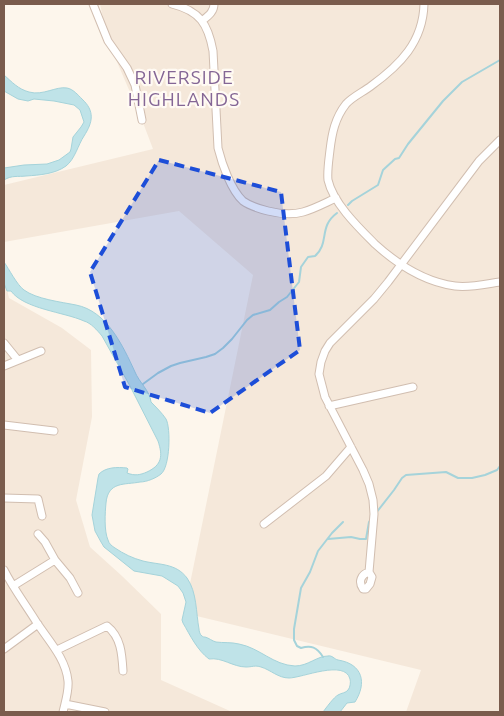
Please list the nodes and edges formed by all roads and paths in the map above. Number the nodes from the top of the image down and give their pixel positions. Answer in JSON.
{"nodes":[{"id":1,"x":94,"y":4,"type":"edge"},
{"id":2,"x":172,"y":4,"type":"edge"},
{"id":3,"x":214,"y":4,"type":"edge"},
{"id":4,"x":424,"y":4,"type":"edge"},
{"id":5,"x":191,"y":6,"type":"edge"},
{"id":6,"x":202,"y":21,"type":"junction"},
{"id":7,"x":142,"y":120,"type":"dead end"},
{"id":8,"x":500,"y":140,"type":"edge"},
{"id":9,"x":336,"y":198,"type":"junction"},
{"id":10,"x":401,"y":265,"type":"junction"},
{"id":11,"x":500,"y":282,"type":"edge"},
{"id":12,"x":4,"y":343,"type":"edge"},
{"id":13,"x":41,"y":351,"type":"dead end"},
{"id":14,"x":17,"y":359,"type":"junction"},
{"id":15,"x":4,"y":366,"type":"edge"},
{"id":16,"x":413,"y":387,"type":"dead end"},
{"id":17,"x":329,"y":406,"type":"junction"},
{"id":18,"x":4,"y":425,"type":"edge"},
{"id":19,"x":54,"y":431,"type":"dead end"},
{"id":20,"x":351,"y":447,"type":"junction"},
{"id":21,"x":4,"y":498,"type":"edge"},
{"id":22,"x":42,"y":516,"type":"dead end"},
{"id":23,"x":264,"y":524,"type":"dead end"},
{"id":24,"x":38,"y":534,"type":"dead end"},
{"id":25,"x":55,"y":560,"type":"junction"},
{"id":26,"x":4,"y":570,"type":"edge"},
{"id":27,"x":369,"y":572,"type":"dead end"},
{"id":28,"x":14,"y":586,"type":"junction"},
{"id":29,"x":78,"y":593,"type":"dead end"},
{"id":30,"x":38,"y":624,"type":"junction"},
{"id":31,"x":4,"y":649,"type":"edge"},
{"id":32,"x":57,"y":650,"type":"junction"},
{"id":33,"x":124,"y":671,"type":"dead end"},
{"id":34,"x":65,"y":704,"type":"junction"},
{"id":35,"x":63,"y":712,"type":"edge"},
{"id":36,"x":105,"y":712,"type":"edge"}],
"edges":[{"from":1,"to":7,"type":"street"},
{"from":2,"to":5,"type":"street"},
{"from":3,"to":6,"type":"street"},
{"from":4,"to":9,"type":"street"},
{"from":5,"to":6,"type":"street"},
{"from":6,"to":9,"type":"street"},
{"from":8,"to":10,"type":"street"},
{"from":9,"to":10,"type":"street"},
{"from":10,"to":11,"type":"street"},
{"from":10,"to":17,"type":"street"},
{"from":12,"to":14,"type":"street"},
{"from":13,"to":14,"type":"street"},
{"from":14,"to":15,"type":"street"},
{"from":16,"to":17,"type":"street"},
{"from":17,"to":20,"type":"street"},
{"from":18,"to":19,"type":"street"},
{"from":20,"to":23,"type":"street"},
{"from":20,"to":27,"type":"street"},
{"from":21,"to":22,"type":"street"},
{"from":24,"to":25,"type":"street"},
{"from":25,"to":28,"type":"street"},
{"from":25,"to":29,"type":"street"},
{"from":26,"to":28,"type":"street"},
{"from":28,"to":30,"type":"street"},
{"from":30,"to":31,"type":"street"},
{"from":30,"to":32,"type":"street"},
{"from":32,"to":33,"type":"street"},
{"from":32,"to":34,"type":"street"},
{"from":34,"to":35,"type":"street"},
{"from":34,"to":36,"type":"street"}]}
